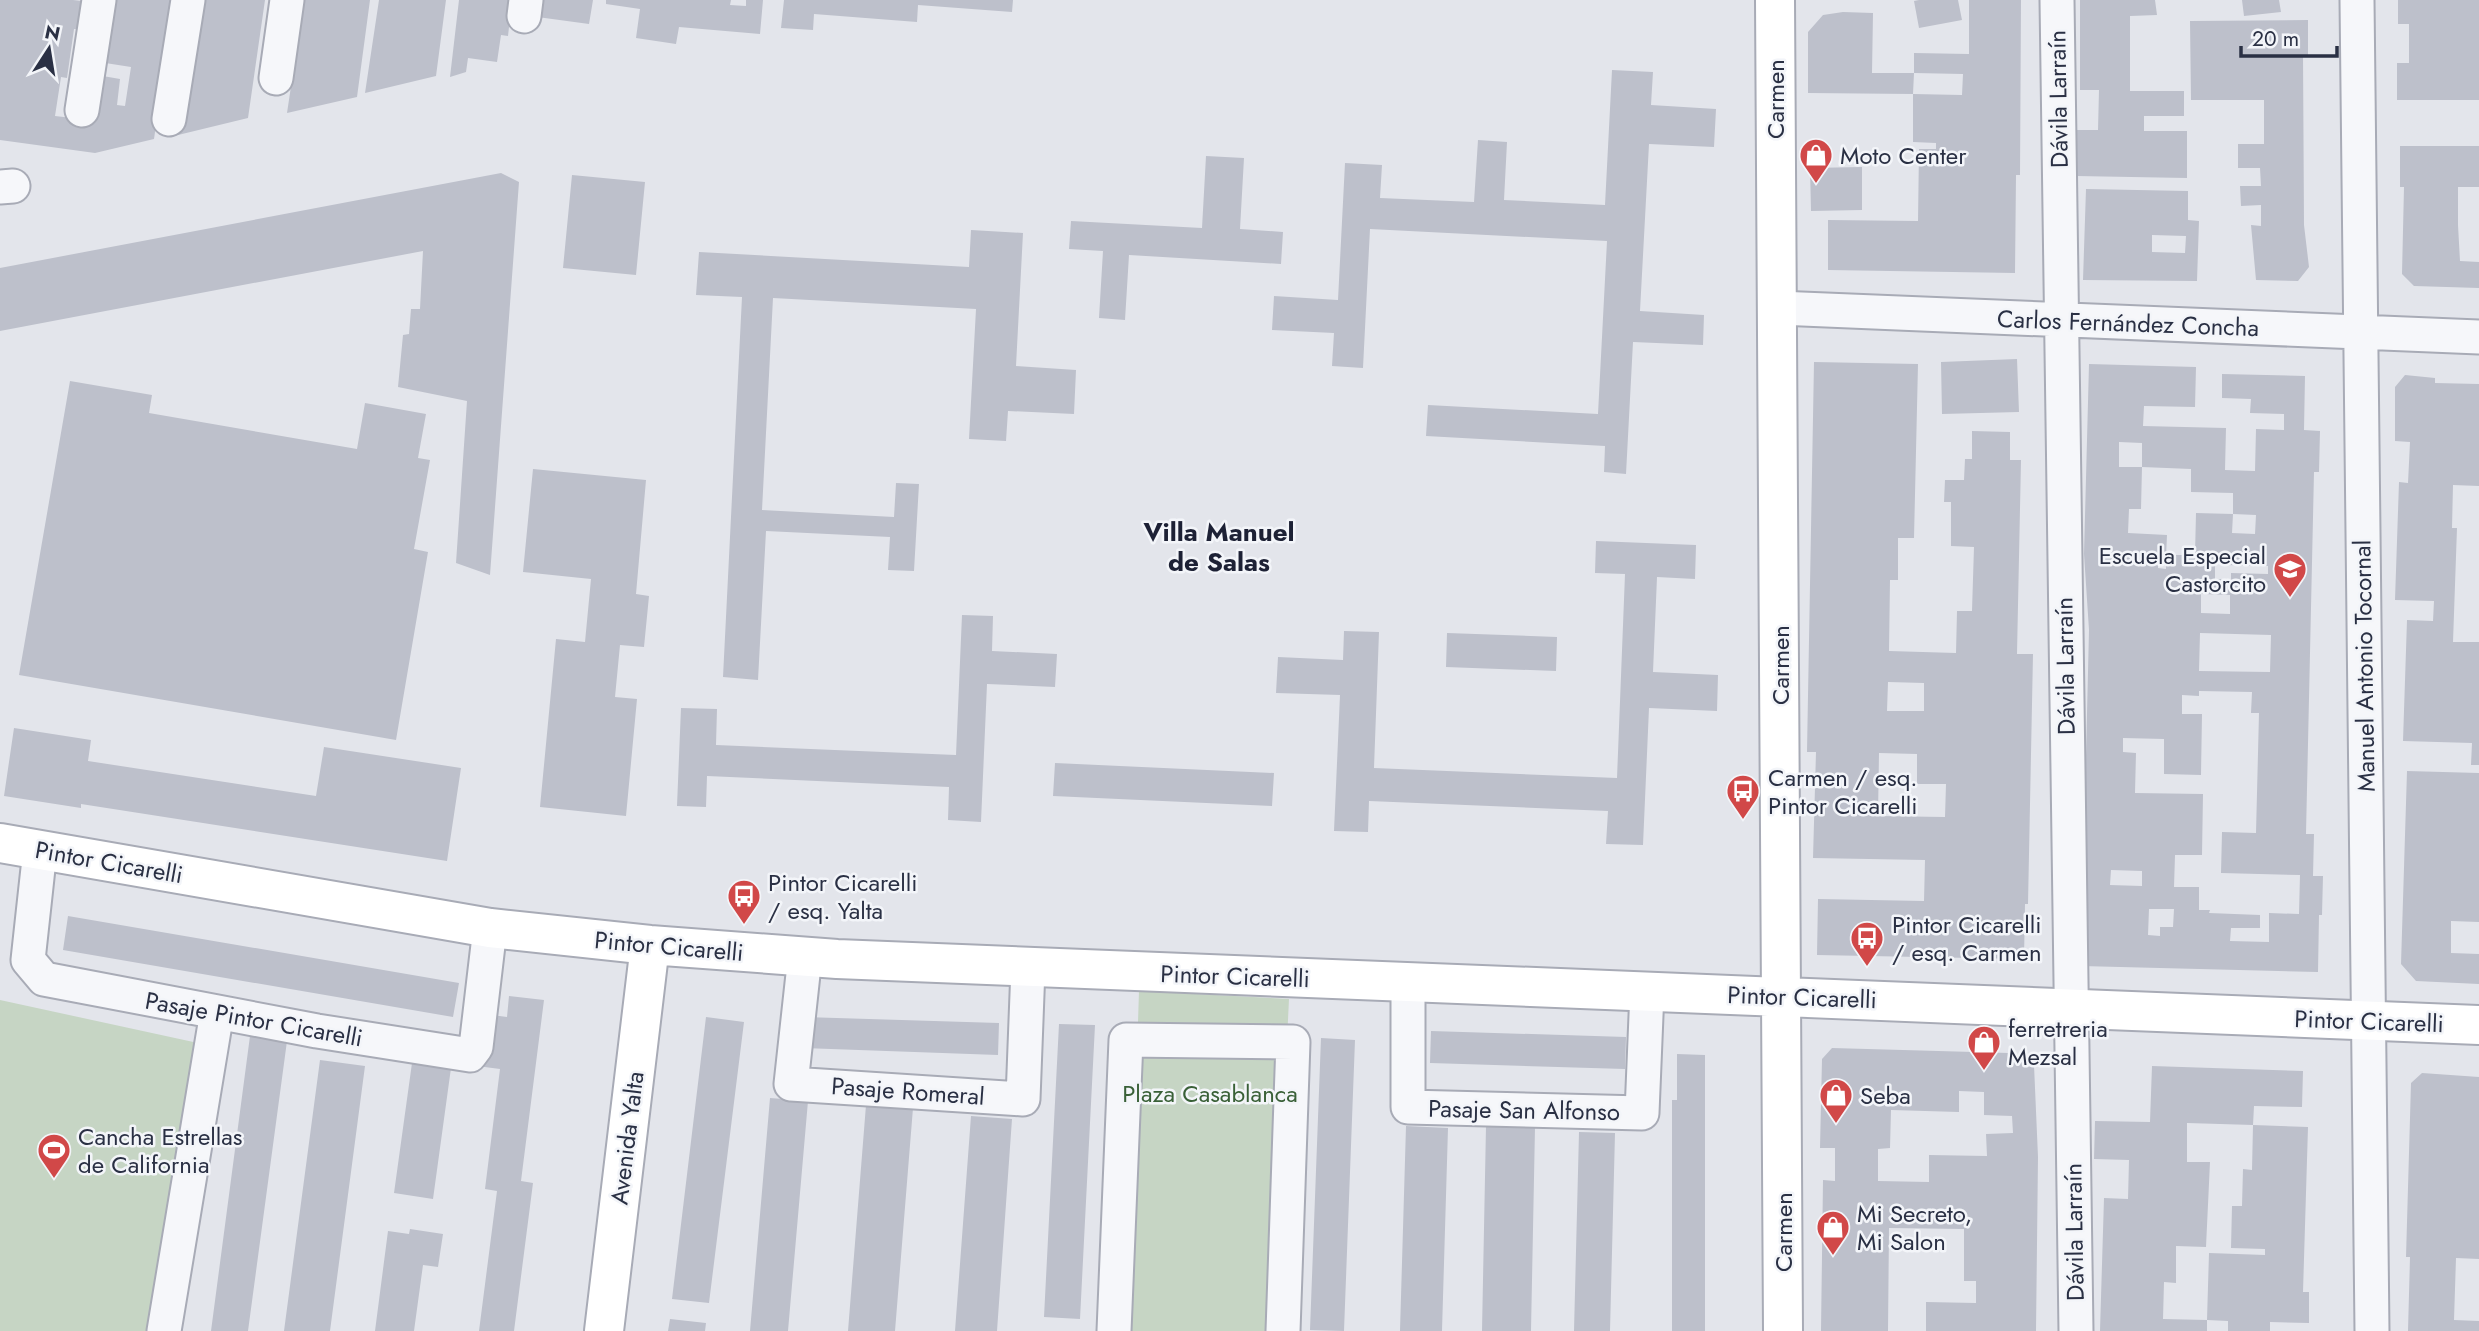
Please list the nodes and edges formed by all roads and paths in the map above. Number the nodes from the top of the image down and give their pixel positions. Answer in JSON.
{"nodes":[{"id":1,"x":99,"y":0,"type":"edge"},
{"id":2,"x":188,"y":0,"type":"edge"},
{"id":3,"x":286,"y":0,"type":"edge"},
{"id":4,"x":1775,"y":0,"type":"edge"},
{"id":5,"x":2057,"y":0,"type":"edge"},
{"id":6,"x":2357,"y":0,"type":"edge"},
{"id":7,"x":276,"y":78,"type":"dead end"},
{"id":8,"x":82,"y":110,"type":"dead end"},
{"id":9,"x":169,"y":119,"type":"dead end"},
{"id":10,"x":1777,"y":308,"type":"junction"},
{"id":11,"x":2060,"y":320,"type":"junction"},
{"id":12,"x":2361,"y":332,"type":"junction"},
{"id":13,"x":2479,"y":337,"type":"edge"},
{"id":14,"x":0,"y":843,"type":"edge"},
{"id":15,"x":40,"y":850,"type":"junction"},
{"id":16,"x":490,"y":928,"type":"junction"},
{"id":17,"x":650,"y":946,"type":"junction"},
{"id":18,"x":805,"y":956,"type":"junction"},
{"id":19,"x":1028,"y":968,"type":"junction"},
{"id":20,"x":1408,"y":982,"type":"junction"},
{"id":21,"x":1647,"y":991,"type":"junction"},
{"id":22,"x":1782,"y":996,"type":"junction"},
{"id":23,"x":2070,"y":1008,"type":"junction"},
{"id":24,"x":217,"y":1013,"type":"junction"},
{"id":25,"x":2369,"y":1021,"type":"junction"},
{"id":26,"x":2479,"y":1025,"type":"edge"},
{"id":27,"x":164,"y":1331,"type":"edge"},
{"id":28,"x":604,"y":1331,"type":"edge"},
{"id":29,"x":1114,"y":1331,"type":"edge"},
{"id":30,"x":1283,"y":1331,"type":"edge"},
{"id":31,"x":1783,"y":1331,"type":"edge"},
{"id":32,"x":2076,"y":1331,"type":"edge"},
{"id":33,"x":2372,"y":1331,"type":"edge"}],
"edges":[{"from":1,"to":8,"type":"street"},
{"from":2,"to":9,"type":"street"},
{"from":3,"to":7,"type":"street"},
{"from":4,"to":10,"type":"street","name":"Carmen"},
{"from":5,"to":11,"type":"street","name":"Dávila Larraín"},
{"from":6,"to":12,"type":"street","name":"Manuel Antonio Tocornal"},
{"from":10,"to":11,"type":"street","name":"Carlos Fernández Concha"},
{"from":10,"to":22,"type":"street","name":"Carmen"},
{"from":11,"to":12,"type":"street","name":"Carlos Fernández Concha"},
{"from":11,"to":23,"type":"street","name":"Dávila Larraín"},
{"from":12,"to":13,"type":"street","name":"Carlos Fernández Concha"},
{"from":12,"to":25,"type":"street","name":"Manuel Antonio Tocornal"},
{"from":14,"to":15,"type":"street","name":"Pintor Cicarelli"},
{"from":15,"to":16,"type":"street","name":"Pintor Cicarelli"},
{"from":15,"to":24,"type":"street","name":"Pasaje Pintor Cicarelli"},
{"from":16,"to":17,"type":"street","name":"Pintor Cicarelli"},
{"from":16,"to":24,"type":"street","name":"Pasaje Pintor Cicarelli"},
{"from":17,"to":18,"type":"street","name":"Pintor Cicarelli"},
{"from":17,"to":28,"type":"street","name":"Avenida Yalta"},
{"from":18,"to":19,"type":"street","name":"Pintor Cicarelli"},
{"from":18,"to":19,"type":"street","name":"Pasaje Romeral"},
{"from":19,"to":20,"type":"street","name":"Pintor Cicarelli"},
{"from":20,"to":21,"type":"street","name":"Pintor Cicarelli"},
{"from":20,"to":21,"type":"street","name":"Pasaje San Alfonso"},
{"from":21,"to":22,"type":"street","name":"Pintor Cicarelli"},
{"from":22,"to":23,"type":"street","name":"Pintor Cicarelli"},
{"from":22,"to":31,"type":"street","name":"Carmen"},
{"from":23,"to":25,"type":"street","name":"Pintor Cicarelli"},
{"from":23,"to":32,"type":"street","name":"Dávila Larraín"},
{"from":24,"to":27,"type":"street"},
{"from":25,"to":26,"type":"street","name":"Pintor Cicarelli"},
{"from":25,"to":33,"type":"street","name":"Manuel Antonio Tocornal"},
{"from":29,"to":30,"type":"street"}]}
